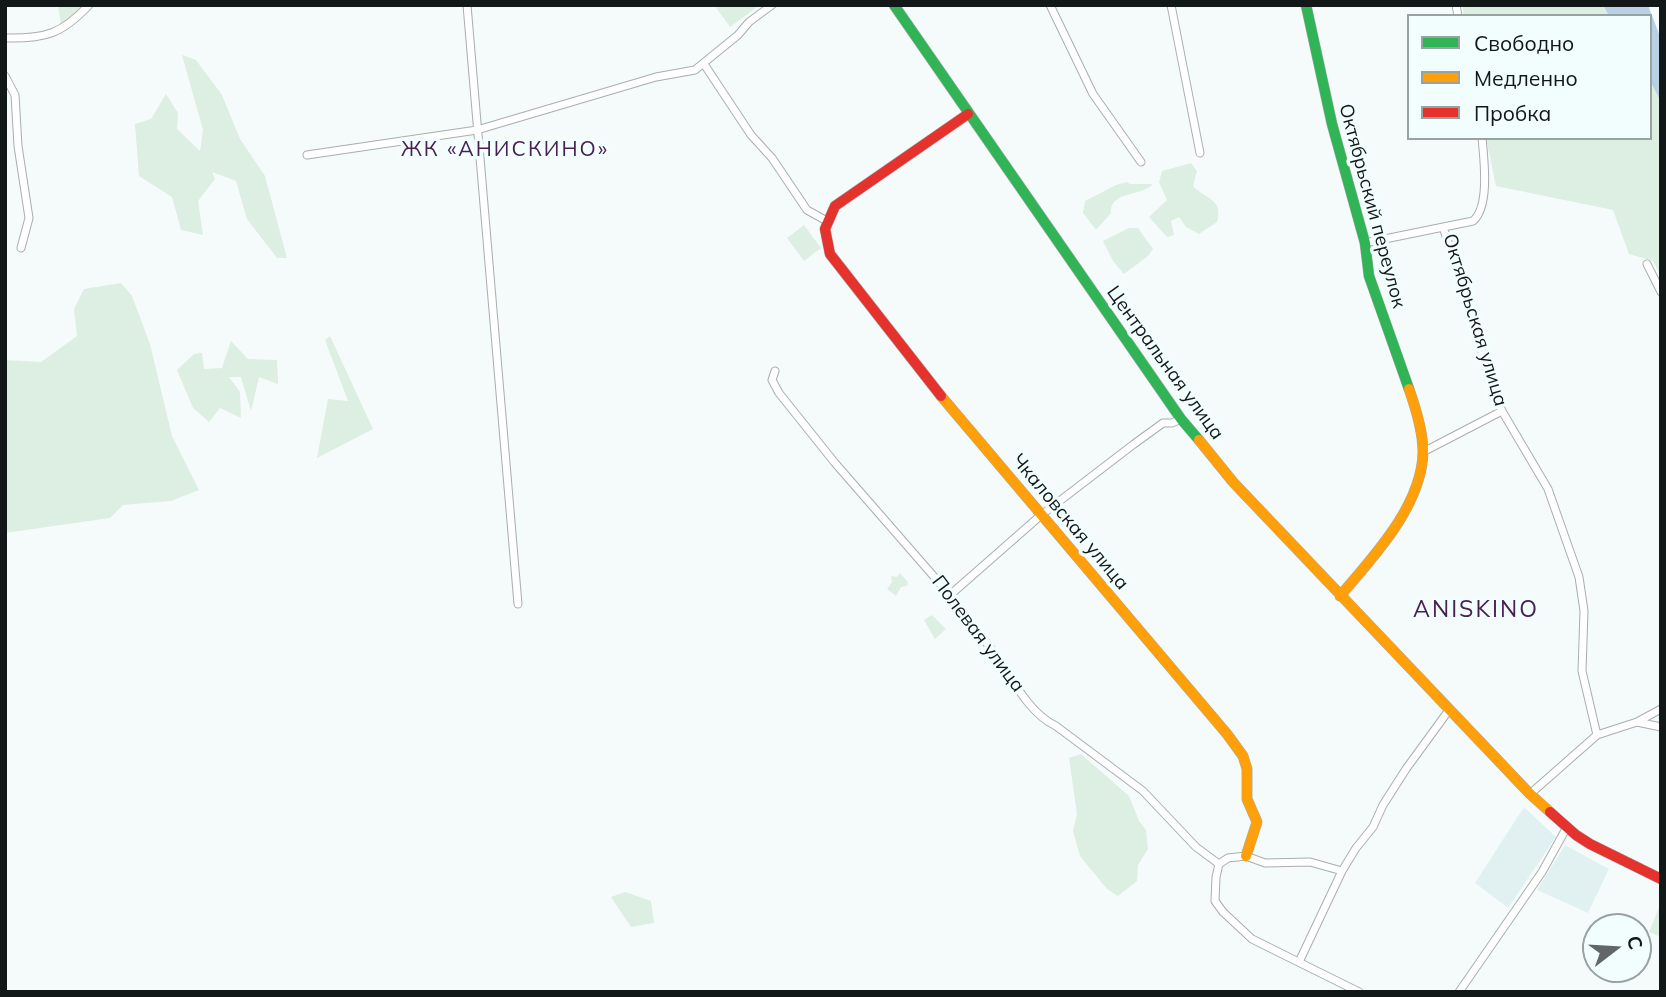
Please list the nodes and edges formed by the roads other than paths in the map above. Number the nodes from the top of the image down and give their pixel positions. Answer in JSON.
{"nodes":[{"id":1,"x":467,"y":5,"type":"edge"},
{"id":2,"x":772,"y":5,"type":"edge"},
{"id":3,"x":894,"y":5,"type":"edge"},
{"id":4,"x":1050,"y":5,"type":"edge"},
{"id":5,"x":1171,"y":5,"type":"edge"},
{"id":6,"x":1306,"y":5,"type":"edge"},
{"id":7,"x":87,"y":8,"type":"edge"},
{"id":8,"x":5,"y":38,"type":"edge"},
{"id":9,"x":14,"y":38,"type":"junction"},
{"id":10,"x":5,"y":45,"type":"edge"},
{"id":11,"x":704,"y":64,"type":"junction"},
{"id":12,"x":5,"y":76,"type":"edge"},
{"id":13,"x":15,"y":94,"type":"junction"},
{"id":14,"x":5,"y":97,"type":"edge"},
{"id":15,"x":968,"y":114,"type":"junction"},
{"id":16,"x":477,"y":130,"type":"junction"},
{"id":17,"x":1482,"y":140,"type":"edge"},
{"id":18,"x":1200,"y":153,"type":"dead end"},
{"id":19,"x":307,"y":155,"type":"dead end"},
{"id":20,"x":1141,"y":162,"type":"dead end"},
{"id":21,"x":825,"y":220,"type":"junction"},
{"id":22,"x":1443,"y":227,"type":"junction"},
{"id":23,"x":1365,"y":243,"type":"junction"},
{"id":24,"x":21,"y":248,"type":"dead end"},
{"id":25,"x":1647,"y":264,"type":"dead end"},
{"id":26,"x":1661,"y":292,"type":"edge"},
{"id":27,"x":775,"y":371,"type":"dead end"},
{"id":28,"x":1502,"y":411,"type":"junction"},
{"id":29,"x":1181,"y":419,"type":"junction"},
{"id":30,"x":1423,"y":452,"type":"junction"},
{"id":31,"x":1040,"y":516,"type":"junction"},
{"id":32,"x":950,"y":594,"type":"junction"},
{"id":33,"x":1340,"y":596,"type":"junction"},
{"id":34,"x":518,"y":604,"type":"dead end"},
{"id":35,"x":1661,"y":709,"type":"edge"},
{"id":36,"x":1448,"y":710,"type":"junction"},
{"id":37,"x":1637,"y":722,"type":"junction"},
{"id":38,"x":1661,"y":727,"type":"edge"},
{"id":39,"x":1597,"y":735,"type":"junction"},
{"id":40,"x":1530,"y":794,"type":"junction"},
{"id":41,"x":1567,"y":827,"type":"junction"},
{"id":42,"x":1246,"y":856,"type":"junction"},
{"id":43,"x":1219,"y":864,"type":"junction"},
{"id":44,"x":1342,"y":872,"type":"junction"},
{"id":45,"x":1661,"y":879,"type":"edge"},
{"id":46,"x":1299,"y":962,"type":"junction"},
{"id":47,"x":1359,"y":992,"type":"edge"},
{"id":48,"x":1459,"y":992,"type":"edge"}],
"edges":[{"from":1,"to":16,"type":"street"},
{"from":2,"to":11,"type":"street"},
{"from":3,"to":15,"type":"street","name":"Центральная улица"},
{"from":4,"to":20,"type":"street"},
{"from":5,"to":18,"type":"street"},
{"from":6,"to":23,"type":"street","name":"Октябрьский переулок"},
{"from":7,"to":9,"type":"street"},
{"from":8,"to":9,"type":"street"},
{"from":9,"to":10,"type":"street"},
{"from":11,"to":16,"type":"street"},
{"from":11,"to":21,"type":"street"},
{"from":12,"to":13,"type":"street"},
{"from":13,"to":14,"type":"street"},
{"from":13,"to":24,"type":"street"},
{"from":15,"to":21,"type":"street"},
{"from":15,"to":29,"type":"street","name":"Центральная улица"},
{"from":16,"to":19,"type":"street"},
{"from":16,"to":34,"type":"street"},
{"from":17,"to":22,"type":"street","name":"Октябрьская улица"},
{"from":21,"to":31,"type":"street","name":"Чкаловская улица"},
{"from":22,"to":23,"type":"street"},
{"from":22,"to":28,"type":"street","name":"Октябрьская улица"},
{"from":23,"to":30,"type":"street","name":"Октябрьский переулок"},
{"from":25,"to":26,"type":"street"},
{"from":27,"to":32,"type":"street","name":"Полевая улица"},
{"from":28,"to":30,"type":"street"},
{"from":28,"to":39,"type":"street","name":"Октябрьская улица"},
{"from":29,"to":31,"type":"street"},
{"from":29,"to":33,"type":"street","name":"Центральная улица"},
{"from":30,"to":33,"type":"street","name":"Октябрьский переулок"},
{"from":31,"to":32,"type":"street"},
{"from":31,"to":42,"type":"street","name":"Чкаловская улица"},
{"from":32,"to":43,"type":"street","name":"Полевая улица"},
{"from":33,"to":36,"type":"street","name":"Центральная улица"},
{"from":35,"to":37,"type":"street"},
{"from":36,"to":40,"type":"street","name":"Центральная улица"},
{"from":36,"to":44,"type":"street"},
{"from":37,"to":38,"type":"street"},
{"from":37,"to":39,"type":"street"},
{"from":39,"to":40,"type":"street"},
{"from":40,"to":41,"type":"street","name":"Центральная улица"},
{"from":41,"to":45,"type":"street","name":"Центральная улица"},
{"from":41,"to":48,"type":"street"},
{"from":42,"to":43,"type":"street"},
{"from":42,"to":44,"type":"street"},
{"from":43,"to":46,"type":"street"},
{"from":44,"to":46,"type":"street"},
{"from":46,"to":47,"type":"street"}]}
